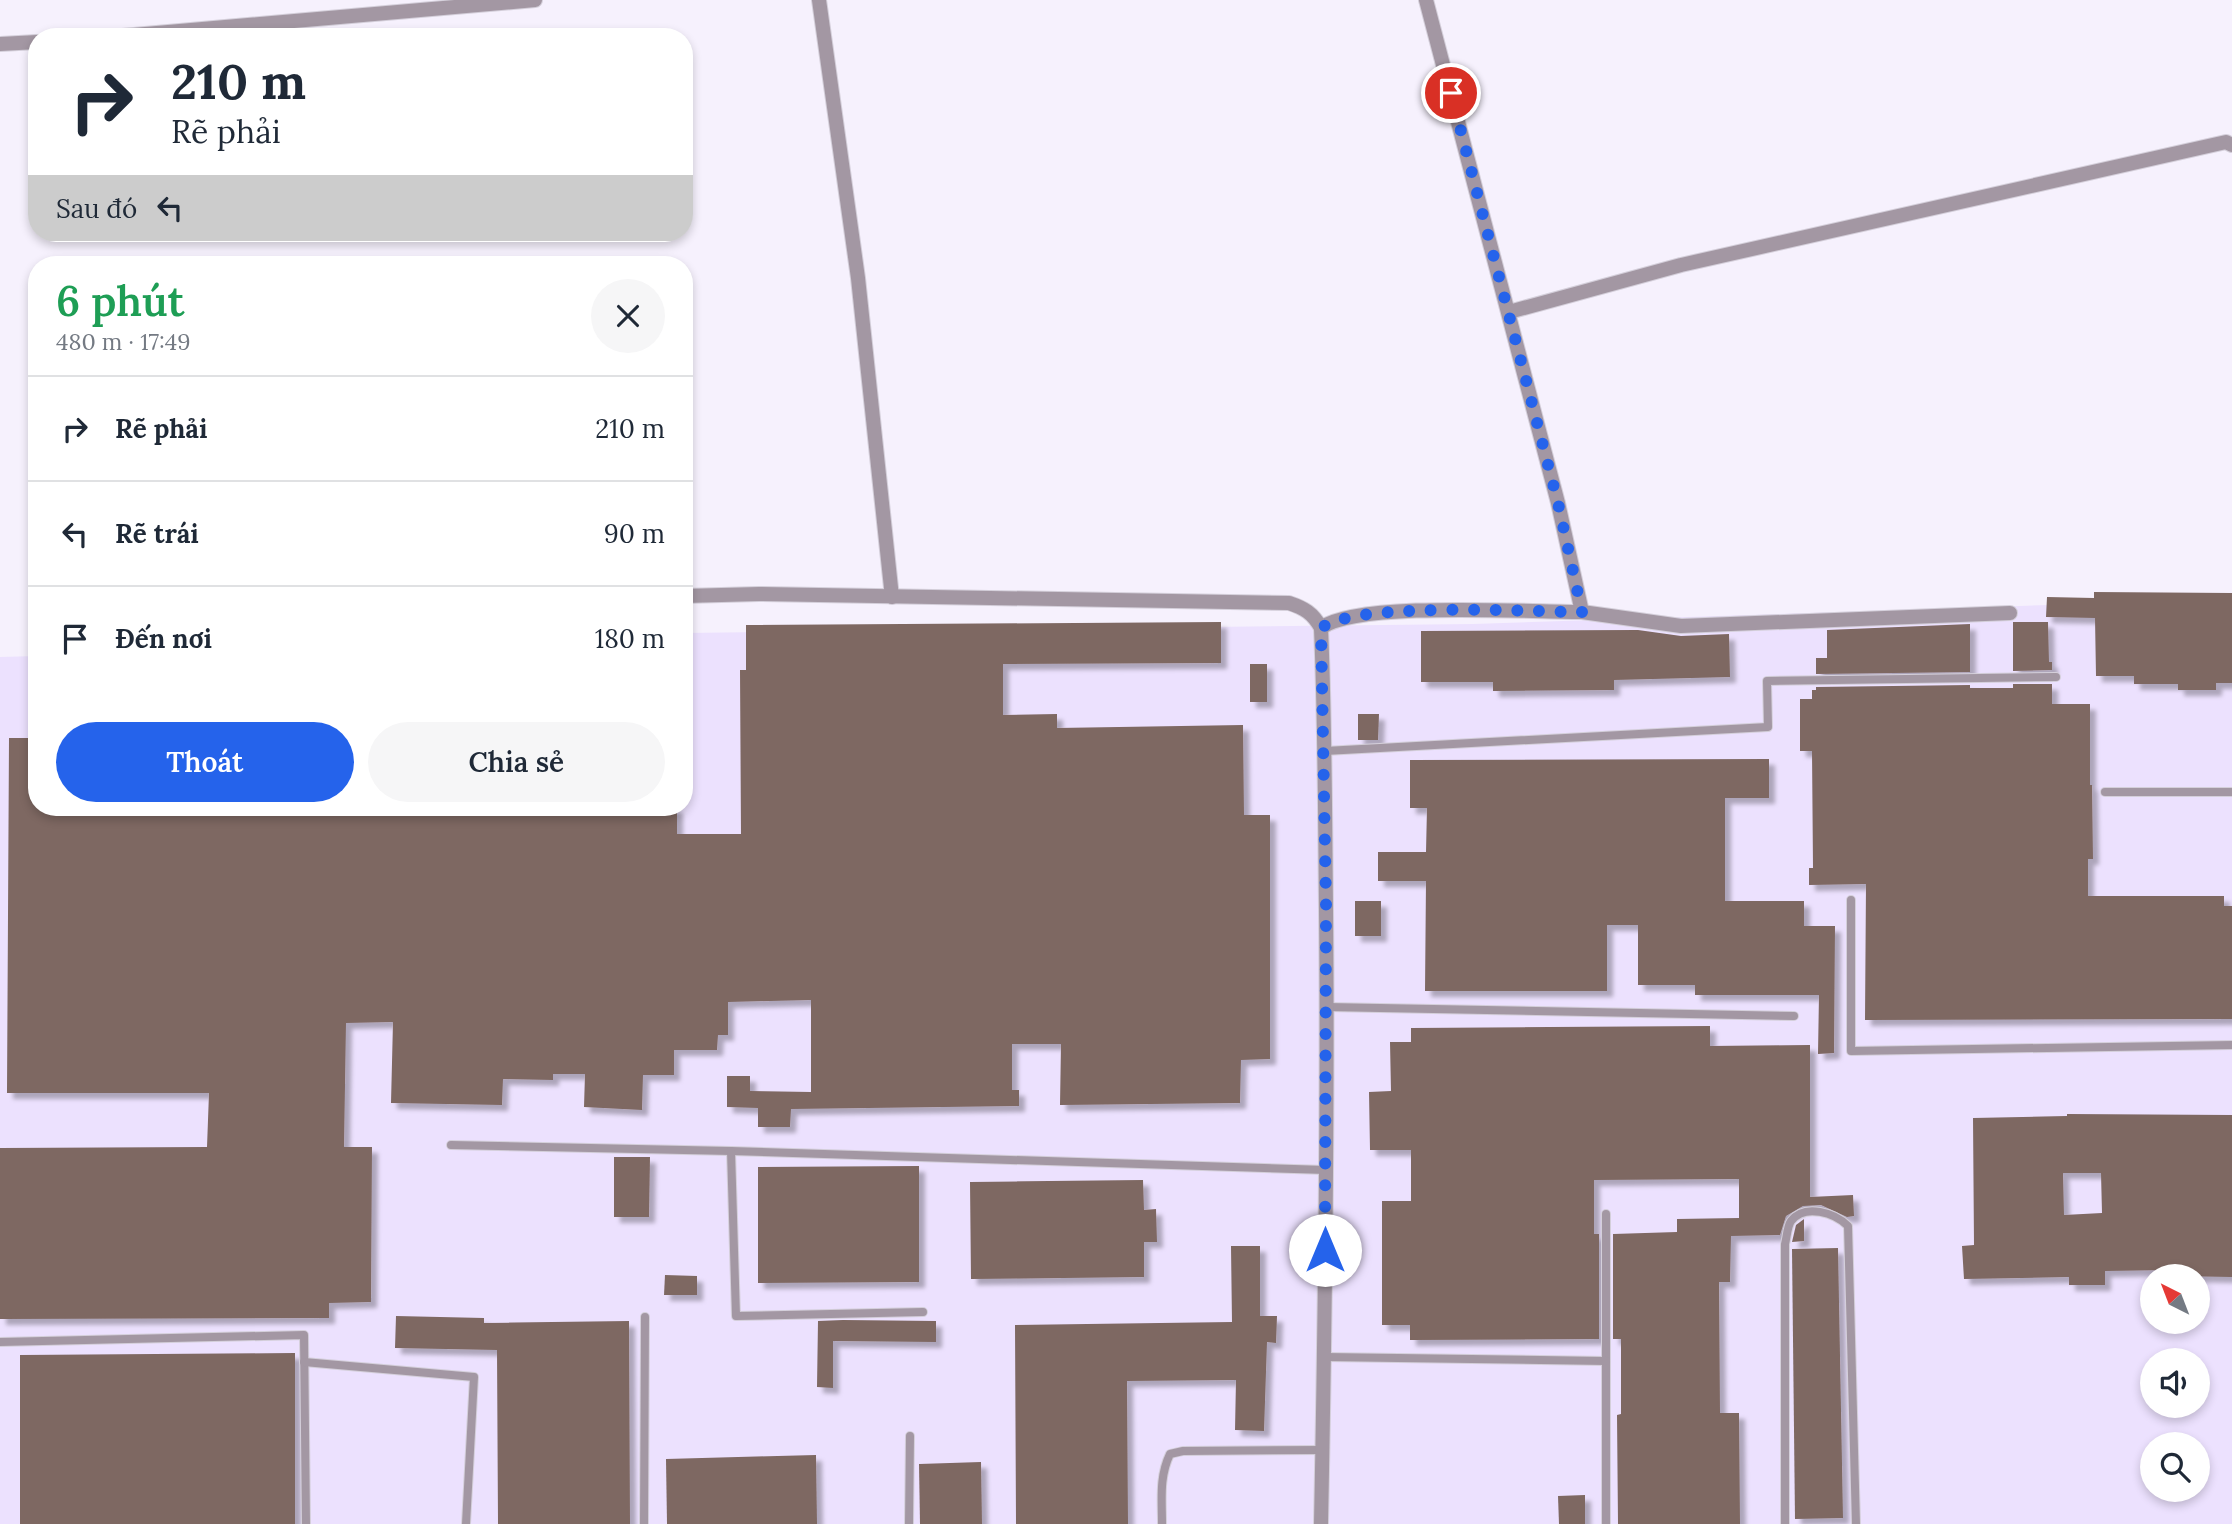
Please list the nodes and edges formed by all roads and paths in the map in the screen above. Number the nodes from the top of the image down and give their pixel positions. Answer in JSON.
{"nodes":[{"id":1,"x":535,"y":0,"type":"edge"},
{"id":2,"x":819,"y":0,"type":"edge"},
{"id":3,"x":1426,"y":0,"type":"edge"},
{"id":4,"x":214,"y":28,"type":"edge"},
{"id":5,"x":28,"y":42,"type":"edge"},
{"id":6,"x":0,"y":44,"type":"edge"},
{"id":7,"x":2232,"y":145,"type":"edge"},
{"id":8,"x":1509,"y":312,"type":"junction"},
{"id":9,"x":693,"y":596,"type":"edge"},
{"id":10,"x":892,"y":597,"type":"junction"},
{"id":11,"x":1582,"y":612,"type":"junction"},
{"id":12,"x":2010,"y":613,"type":"dead end"},
{"id":13,"x":1321,"y":628,"type":"junction"},
{"id":14,"x":2056,"y":677,"type":"dead end"},
{"id":15,"x":1325,"y":751,"type":"junction"},
{"id":16,"x":2105,"y":792,"type":"dead end"},
{"id":17,"x":2232,"y":792,"type":"edge"},
{"id":18,"x":1851,"y":900,"type":"dead end"},
{"id":19,"x":1327,"y":1007,"type":"junction"},
{"id":20,"x":1794,"y":1016,"type":"dead end"},
{"id":21,"x":2232,"y":1045,"type":"edge"},
{"id":22,"x":451,"y":1145,"type":"dead end"},
{"id":23,"x":731,"y":1151,"type":"junction"},
{"id":24,"x":1326,"y":1170,"type":"junction"},
{"id":25,"x":1605,"y":1214,"type":"dead end"},
{"id":26,"x":923,"y":1312,"type":"dead end"},
{"id":27,"x":645,"y":1317,"type":"dead end"},
{"id":28,"x":0,"y":1342,"type":"edge"},
{"id":29,"x":1325,"y":1357,"type":"junction"},
{"id":30,"x":1606,"y":1361,"type":"junction"},
{"id":31,"x":304,"y":1362,"type":"junction"},
{"id":32,"x":910,"y":1436,"type":"dead end"},
{"id":33,"x":1322,"y":1450,"type":"junction"},
{"id":34,"x":306,"y":1524,"type":"edge"},
{"id":35,"x":466,"y":1524,"type":"edge"},
{"id":36,"x":644,"y":1524,"type":"edge"},
{"id":37,"x":909,"y":1524,"type":"edge"},
{"id":38,"x":1162,"y":1524,"type":"edge"},
{"id":39,"x":1321,"y":1524,"type":"edge"},
{"id":40,"x":1606,"y":1524,"type":"edge"},
{"id":41,"x":1785,"y":1524,"type":"edge"},
{"id":42,"x":1856,"y":1524,"type":"edge"}],
"edges":[{"from":1,"to":4,"type":"street"},
{"from":2,"to":10,"type":"street"},
{"from":3,"to":8,"type":"street"},
{"from":5,"to":6,"type":"street"},
{"from":7,"to":8,"type":"street"},
{"from":8,"to":11,"type":"street"},
{"from":9,"to":10,"type":"street"},
{"from":10,"to":13,"type":"street"},
{"from":11,"to":12,"type":"street"},
{"from":11,"to":13,"type":"street"},
{"from":13,"to":15,"type":"street"},
{"from":14,"to":15,"type":"lane"},
{"from":15,"to":19,"type":"street"},
{"from":16,"to":17,"type":"lane"},
{"from":18,"to":21,"type":"lane"},
{"from":19,"to":20,"type":"lane"},
{"from":19,"to":24,"type":"street"},
{"from":22,"to":23,"type":"lane"},
{"from":23,"to":24,"type":"lane"},
{"from":23,"to":26,"type":"lane"},
{"from":24,"to":29,"type":"street"},
{"from":25,"to":30,"type":"lane"},
{"from":27,"to":36,"type":"lane"},
{"from":28,"to":31,"type":"lane"},
{"from":29,"to":30,"type":"lane"},
{"from":29,"to":33,"type":"street"},
{"from":30,"to":40,"type":"lane"},
{"from":31,"to":34,"type":"lane"},
{"from":31,"to":35,"type":"lane"},
{"from":32,"to":37,"type":"lane"},
{"from":33,"to":38,"type":"lane"},
{"from":33,"to":39,"type":"street"},
{"from":41,"to":42,"type":"lane"}]}
